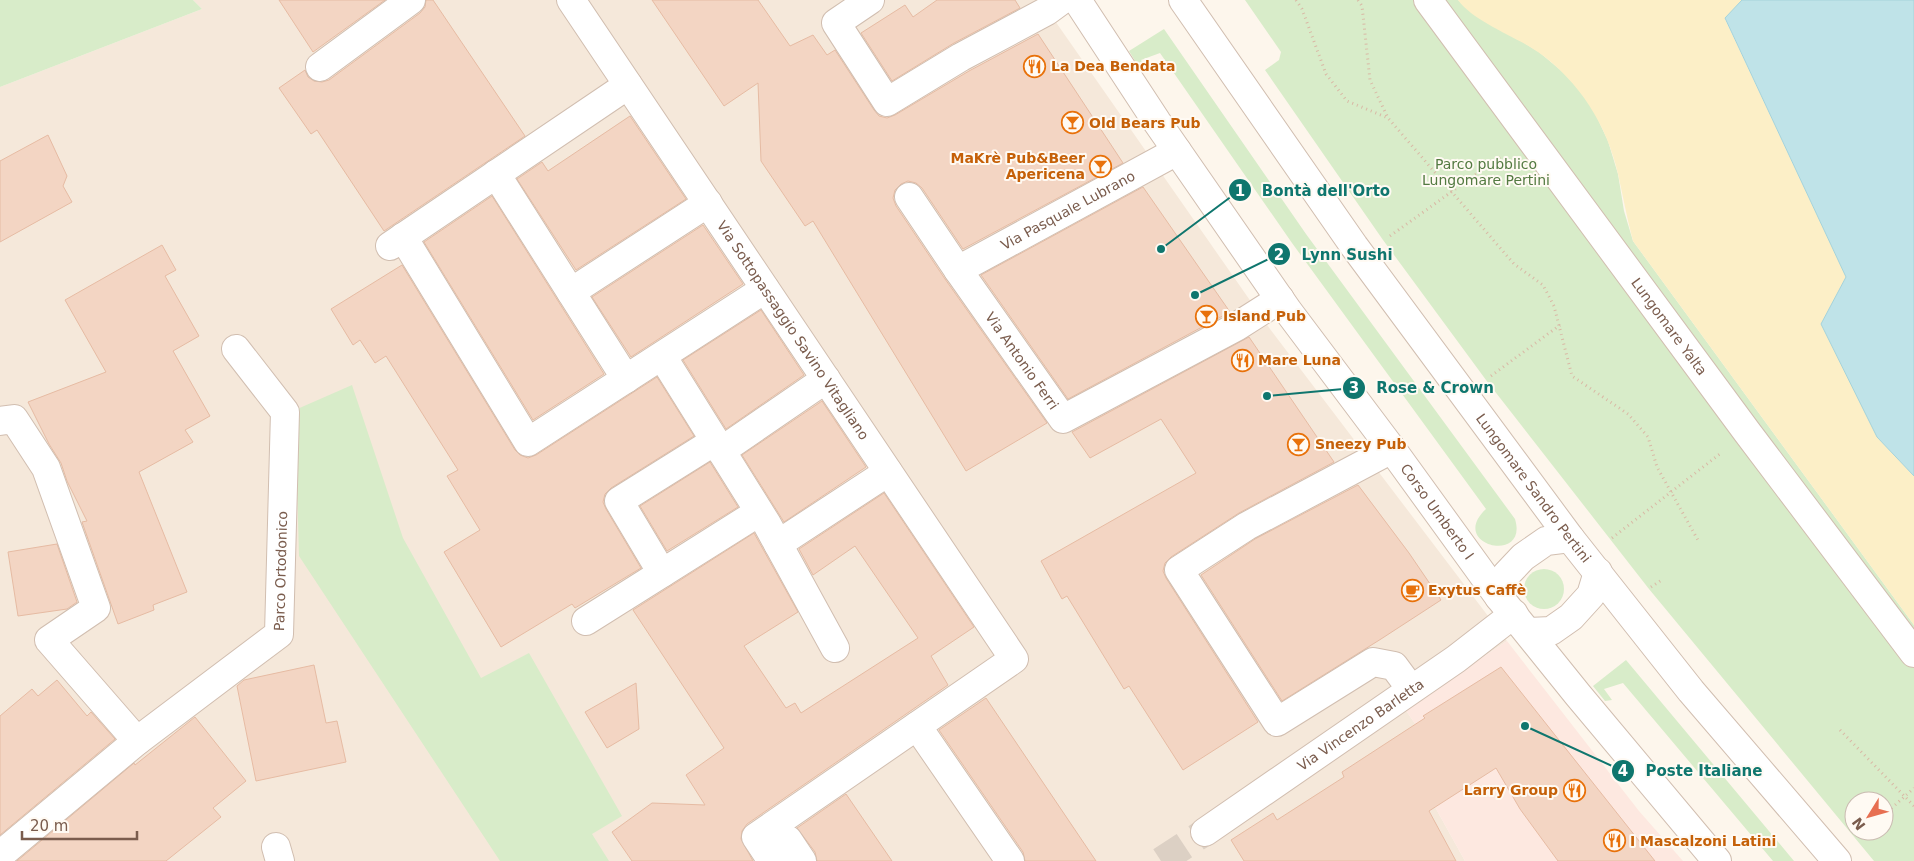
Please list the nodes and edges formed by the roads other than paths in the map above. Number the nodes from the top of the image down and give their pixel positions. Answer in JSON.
{"nodes":[{"id":1,"x":412,"y":0,"type":"edge"},
{"id":2,"x":571,"y":0,"type":"edge"},
{"id":3,"x":870,"y":0,"type":"edge"},
{"id":4,"x":1062,"y":0,"type":"edge"},
{"id":5,"x":1077,"y":0,"type":"edge"},
{"id":6,"x":1183,"y":0,"type":"edge"},
{"id":7,"x":1428,"y":0,"type":"edge"},
{"id":8,"x":320,"y":67,"type":"dead end"},
{"id":9,"x":628,"y":85,"type":"junction"},
{"id":10,"x":1177,"y":151,"type":"junction"},
{"id":11,"x":496,"y":174,"type":"junction"},
{"id":12,"x":909,"y":197,"type":"dead end"},
{"id":13,"x":708,"y":203,"type":"junction"},
{"id":14,"x":958,"y":270,"type":"junction"},
{"id":15,"x":766,"y":289,"type":"junction"},
{"id":16,"x":571,"y":292,"type":"junction"},
{"id":17,"x":1280,"y":299,"type":"junction"},
{"id":18,"x":236,"y":348,"type":"dead end"},
{"id":19,"x":662,"y":356,"type":"junction"},
{"id":20,"x":626,"y":379,"type":"junction"},
{"id":21,"x":826,"y":379,"type":"junction"},
{"id":22,"x":0,"y":422,"type":"edge"},
{"id":23,"x":718,"y":446,"type":"junction"},
{"id":24,"x":1392,"y":449,"type":"junction"},
{"id":25,"x":888,"y":472,"type":"junction"},
{"id":26,"x":759,"y":512,"type":"junction"},
{"id":27,"x":1570,"y":538,"type":"junction"},
{"id":28,"x":778,"y":544,"type":"junction"},
{"id":29,"x":662,"y":572,"type":"junction"},
{"id":30,"x":1598,"y":572,"type":"junction"},
{"id":31,"x":1514,"y":614,"type":"junction"},
{"id":32,"x":586,"y":621,"type":"dead end"},
{"id":33,"x":835,"y":648,"type":"dead end"},
{"id":34,"x":1914,"y":653,"type":"edge"},
{"id":35,"x":1411,"y":690,"type":"junction"},
{"id":36,"x":916,"y":726,"type":"junction"},
{"id":37,"x":137,"y":741,"type":"junction"},
{"id":38,"x":1205,"y":832,"type":"tunnel mouth"},
{"id":39,"x":787,"y":854,"type":"edge"},
{"id":40,"x":0,"y":855,"type":"edge"},
{"id":41,"x":1010,"y":861,"type":"edge"},
{"id":42,"x":1717,"y":861,"type":"edge"},
{"id":43,"x":1837,"y":861,"type":"edge"}],
"edges":[{"from":1,"to":8,"type":"street"},
{"from":2,"to":9,"type":"street","name":"Via Sottopassaggio Savino Vitagliano"},
{"from":3,"to":4,"type":"street"},
{"from":5,"to":10,"type":"street","name":"Corso Umberto I"},
{"from":6,"to":27,"type":"street","name":"Lungomare Sandro Pertini"},
{"from":7,"to":34,"type":"street","name":"Lungomare Yalta"},
{"from":9,"to":11,"type":"street"},
{"from":9,"to":13,"type":"street","name":"Via Sottopassaggio Savino Vitagliano"},
{"from":10,"to":14,"type":"street","name":"Via Pasquale Lubrano"},
{"from":10,"to":17,"type":"street","name":"Corso Umberto I"},
{"from":11,"to":16,"type":"street"},
{"from":11,"to":20,"type":"street"},
{"from":12,"to":14,"type":"street","name":"Via Antonio Ferri"},
{"from":13,"to":15,"type":"street","name":"Via Sottopassaggio Savino Vitagliano"},
{"from":13,"to":16,"type":"street"},
{"from":14,"to":17,"type":"street","name":"Via Antonio Ferri"},
{"from":15,"to":19,"type":"street"},
{"from":15,"to":21,"type":"street","name":"Via Sottopassaggio Savino Vitagliano"},
{"from":16,"to":20,"type":"street"},
{"from":17,"to":24,"type":"street","name":"Corso Umberto I"},
{"from":18,"to":37,"type":"street","name":"Parco Ortodonico"},
{"from":19,"to":20,"type":"street"},
{"from":19,"to":23,"type":"street"},
{"from":21,"to":23,"type":"street"},
{"from":21,"to":25,"type":"street","name":"Via Sottopassaggio Savino Vitagliano"},
{"from":22,"to":37,"type":"street"},
{"from":23,"to":26,"type":"street"},
{"from":23,"to":29,"type":"street"},
{"from":24,"to":31,"type":"street","name":"Corso Umberto I"},
{"from":24,"to":35,"type":"street"},
{"from":25,"to":28,"type":"street"},
{"from":25,"to":36,"type":"street","name":"Via Sottopassaggio Savino Vitagliano"},
{"from":26,"to":28,"type":"street"},
{"from":26,"to":29,"type":"street"},
{"from":27,"to":30,"type":"street","name":"Lungomare Sandro Pertini"},
{"from":27,"to":31,"type":"street"},
{"from":28,"to":33,"type":"street"},
{"from":29,"to":32,"type":"street"},
{"from":30,"to":31,"type":"street"},
{"from":30,"to":43,"type":"street","name":"Lungomare Sandro Pertini"},
{"from":31,"to":35,"type":"street","name":"Via Vincenzo Barletta"},
{"from":31,"to":42,"type":"street","name":"Corso Umberto I"},
{"from":35,"to":38,"type":"street","name":"Via Vincenzo Barletta"},
{"from":36,"to":39,"type":"street"},
{"from":36,"to":41,"type":"street"},
{"from":37,"to":40,"type":"street","name":"Parco Ortodonico"}]}
